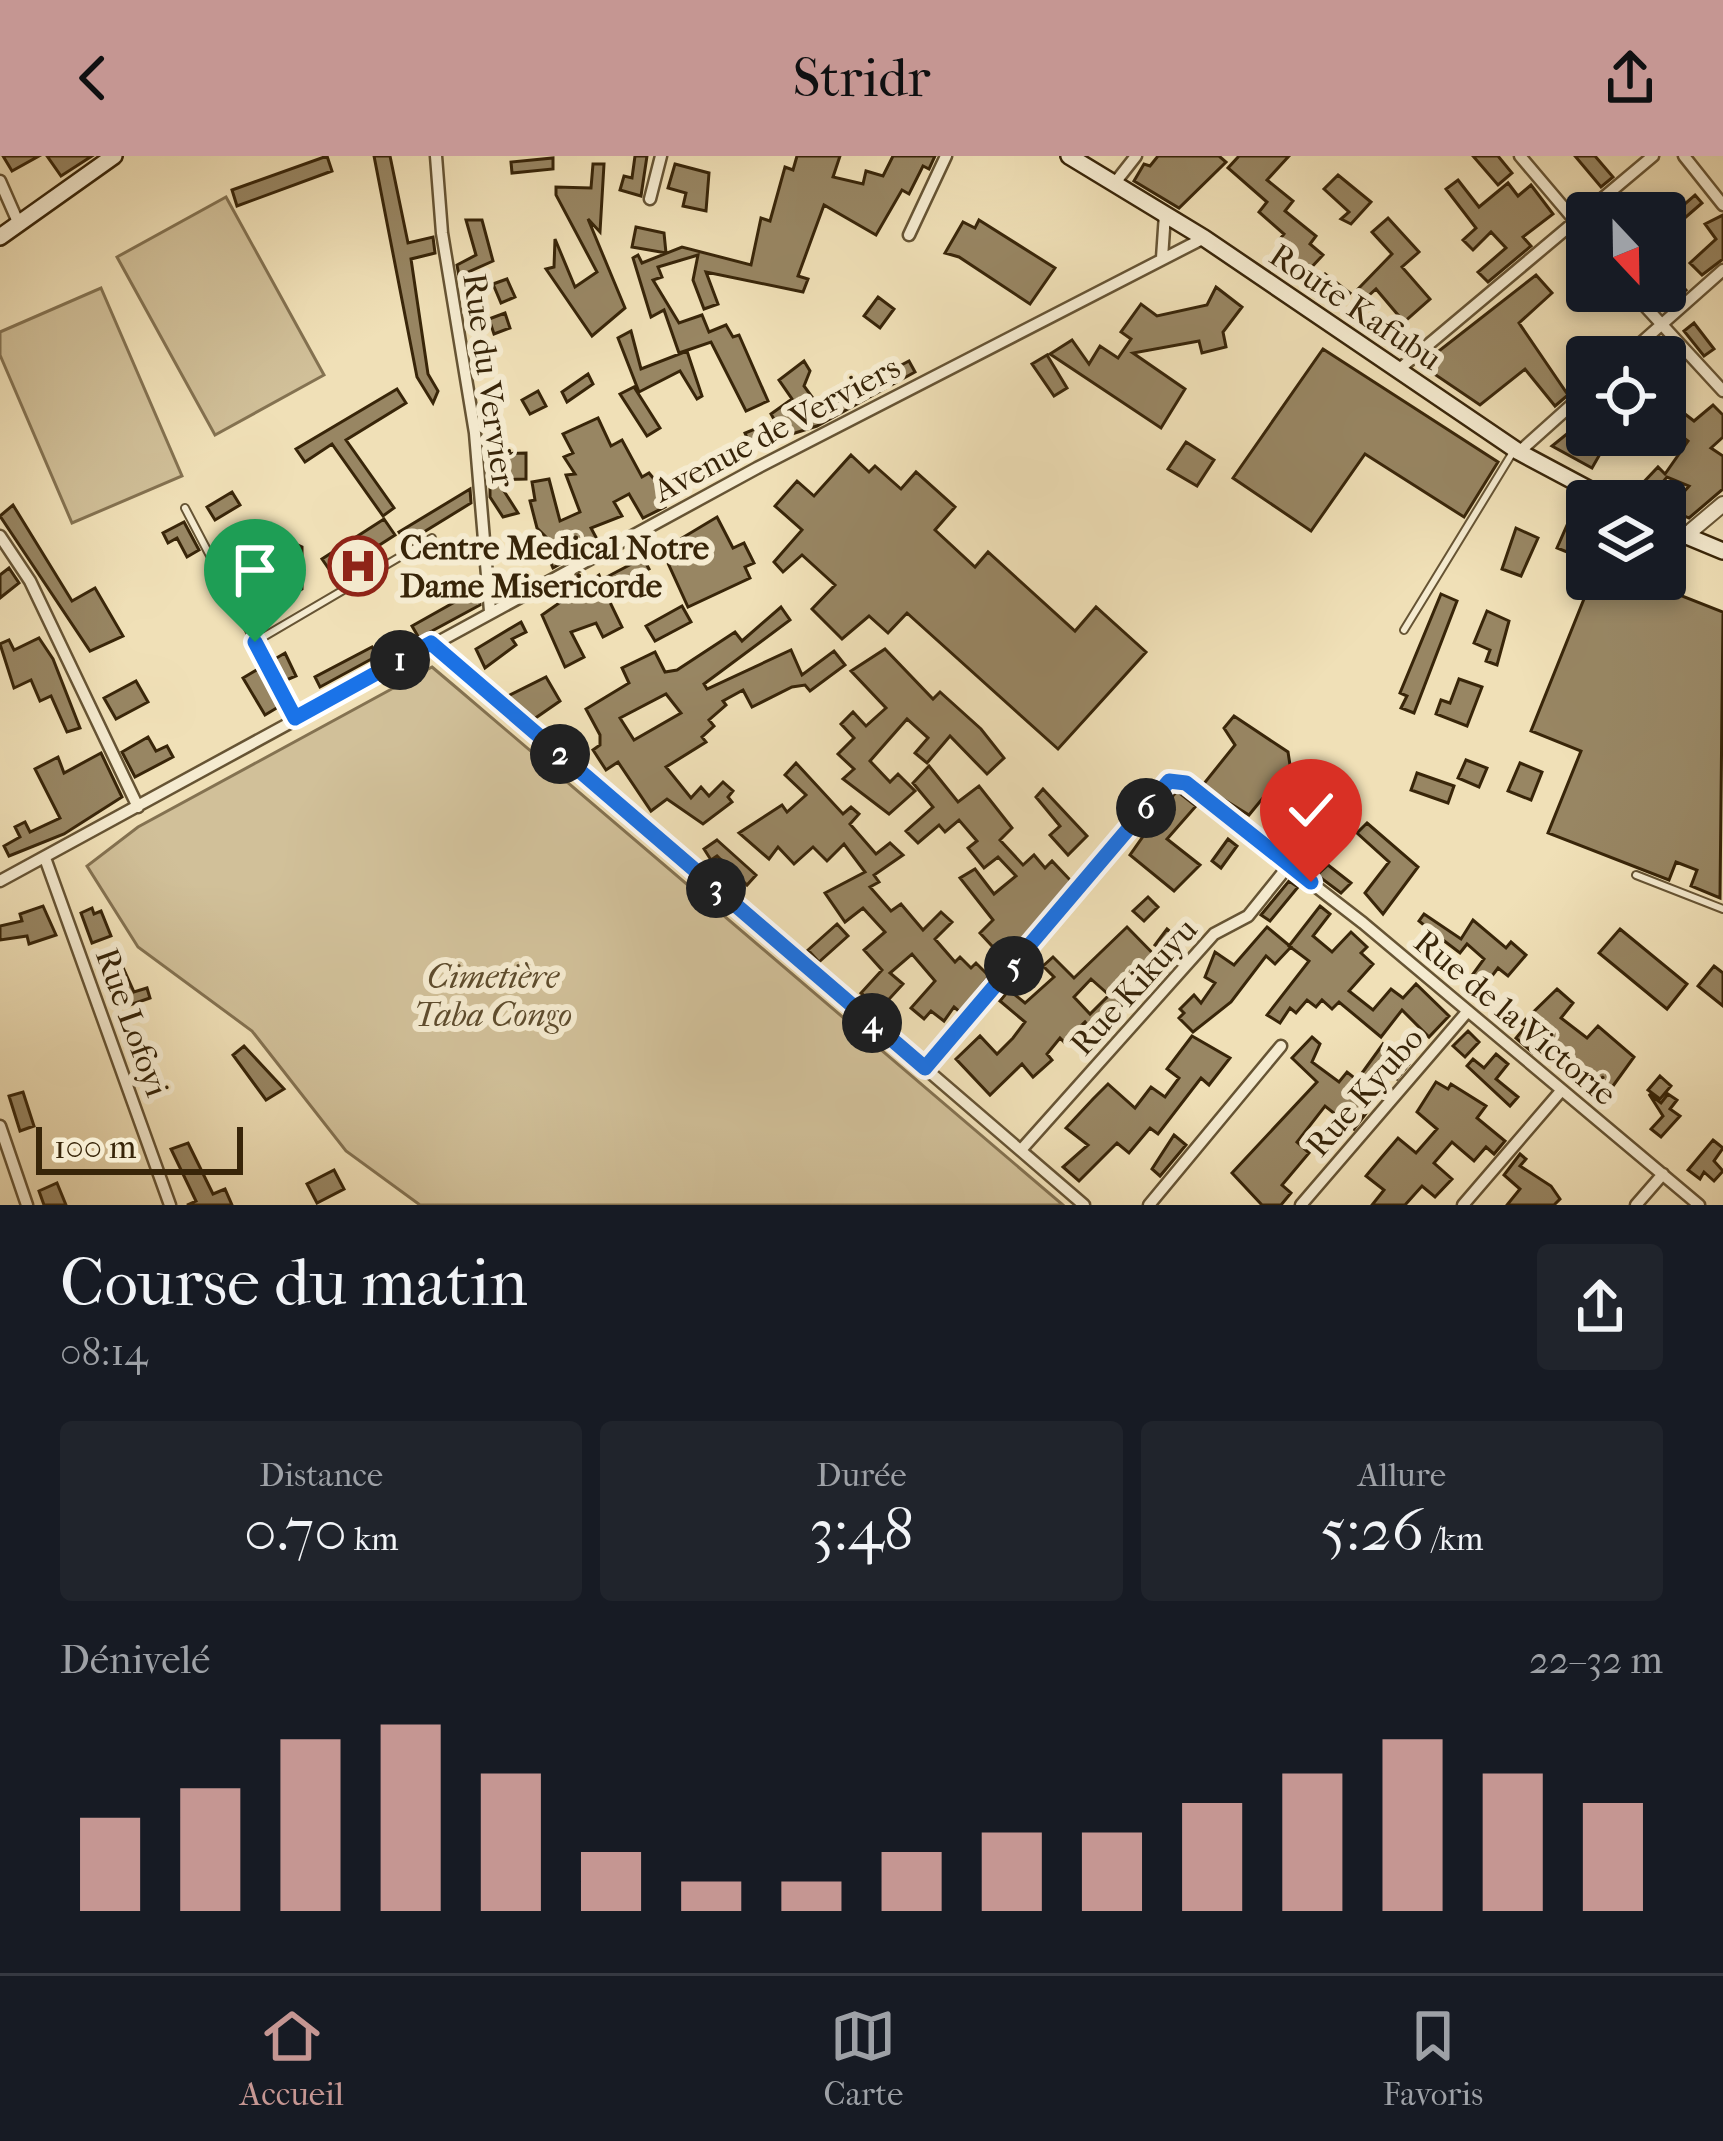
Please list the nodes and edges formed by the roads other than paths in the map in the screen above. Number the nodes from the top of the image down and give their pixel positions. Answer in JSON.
{"nodes":[{"id":1,"x":113,"y":156,"type":"edge"},
{"id":2,"x":436,"y":156,"type":"edge"},
{"id":3,"x":661,"y":156,"type":"edge"},
{"id":4,"x":946,"y":156,"type":"edge"},
{"id":5,"x":1069,"y":156,"type":"edge"},
{"id":6,"x":1136,"y":156,"type":"edge"},
{"id":7,"x":1520,"y":156,"type":"edge"},
{"id":8,"x":1653,"y":156,"type":"edge"},
{"id":9,"x":1684,"y":156,"type":"edge"},
{"id":10,"x":0,"y":182,"type":"edge"},
{"id":11,"x":1114,"y":184,"type":"junction"},
{"id":12,"x":1610,"y":192,"type":"edge"},
{"id":13,"x":650,"y":200,"type":"dead end"},
{"id":14,"x":1723,"y":205,"type":"edge"},
{"id":15,"x":1566,"y":210,"type":"edge"},
{"id":16,"x":1165,"y":214,"type":"junction"},
{"id":17,"x":18,"y":222,"type":"junction"},
{"id":18,"x":1566,"y":229,"type":"edge"},
{"id":19,"x":909,"y":235,"type":"dead end"},
{"id":20,"x":0,"y":236,"type":"edge"},
{"id":21,"x":1204,"y":238,"type":"junction"},
{"id":22,"x":1162,"y":258,"type":"junction"},
{"id":23,"x":1723,"y":270,"type":"edge"},
{"id":24,"x":1648,"y":312,"type":"edge"},
{"id":25,"x":1659,"y":326,"type":"junction"},
{"id":26,"x":1648,"y":336,"type":"edge"},
{"id":27,"x":1397,"y":371,"type":"junction"},
{"id":28,"x":1723,"y":391,"type":"edge"},
{"id":29,"x":1566,"y":409,"type":"edge"},
{"id":30,"x":1517,"y":451,"type":"junction"},
{"id":31,"x":1572,"y":480,"type":"edge"},
{"id":32,"x":1723,"y":504,"type":"edge"},
{"id":33,"x":185,"y":508,"type":"dead end"},
{"id":34,"x":1686,"y":535,"type":"edge"},
{"id":35,"x":0,"y":536,"type":"edge"},
{"id":36,"x":1686,"y":536,"type":"edge"},
{"id":37,"x":432,"y":538,"type":"dead end"},
{"id":38,"x":1723,"y":551,"type":"edge"},
{"id":39,"x":490,"y":611,"type":"junction"},
{"id":40,"x":1405,"y":630,"type":"dead end"},
{"id":41,"x":255,"y":642,"type":"junction"},
{"id":42,"x":431,"y":643,"type":"junction"},
{"id":43,"x":295,"y":718,"type":"junction"},
{"id":44,"x":138,"y":807,"type":"junction"},
{"id":45,"x":45,"y":858,"type":"junction"},
{"id":46,"x":1289,"y":865,"type":"junction"},
{"id":47,"x":1636,"y":875,"type":"dead end"},
{"id":48,"x":0,"y":881,"type":"edge"},
{"id":49,"x":1723,"y":909,"type":"edge"},
{"id":50,"x":1467,"y":1012,"type":"junction"},
{"id":51,"x":1282,"y":1046,"type":"dead end"},
{"id":52,"x":925,"y":1068,"type":"junction"},
{"id":53,"x":1561,"y":1091,"type":"junction"},
{"id":54,"x":0,"y":1126,"type":"edge"},
{"id":55,"x":1021,"y":1150,"type":"junction"},
{"id":56,"x":1663,"y":1174,"type":"junction"},
{"id":57,"x":27,"y":1205,"type":"edge"},
{"id":58,"x":170,"y":1205,"type":"edge"},
{"id":59,"x":1084,"y":1205,"type":"edge"},
{"id":60,"x":1148,"y":1205,"type":"edge"},
{"id":61,"x":1301,"y":1205,"type":"edge"},
{"id":62,"x":1463,"y":1205,"type":"edge"},
{"id":63,"x":1636,"y":1205,"type":"edge"},
{"id":64,"x":1699,"y":1205,"type":"edge"}],
"edges":[{"from":1,"to":17,"type":"main road"},
{"from":2,"to":39,"type":"street","name":"Rue du Vervier"},
{"from":3,"to":13,"type":"street"},
{"from":4,"to":19,"type":"street"},
{"from":5,"to":11,"type":"main road","name":"Route Kafubu"},
{"from":6,"to":11,"type":"street"},
{"from":7,"to":15,"type":"street"},
{"from":8,"to":12,"type":"street"},
{"from":9,"to":14,"type":"street"},
{"from":10,"to":17,"type":"street"},
{"from":11,"to":16,"type":"main road","name":"Route Kafubu"},
{"from":16,"to":21,"type":"main road","name":"Route Kafubu"},
{"from":16,"to":22,"type":"street"},
{"from":17,"to":20,"type":"main road"},
{"from":18,"to":27,"type":"street"},
{"from":21,"to":22,"type":"street","name":"Avenue de Verviers"},
{"from":21,"to":27,"type":"main road","name":"Route Kafubu"},
{"from":22,"to":39,"type":"street","name":"Avenue de Verviers"},
{"from":23,"to":25,"type":"street"},
{"from":24,"to":25,"type":"street"},
{"from":25,"to":26,"type":"street"},
{"from":25,"to":28,"type":"street"},
{"from":27,"to":30,"type":"main road","name":"Route Kafubu"},
{"from":29,"to":30,"type":"street"},
{"from":30,"to":31,"type":"main road","name":"Route Kafubu"},
{"from":30,"to":40,"type":"lane"},
{"from":32,"to":34,"type":"street"},
{"from":33,"to":41,"type":"lane"},
{"from":35,"to":44,"type":"street"},
{"from":36,"to":38,"type":"main road"},
{"from":37,"to":41,"type":"lane"},
{"from":39,"to":42,"type":"street","name":"Avenue de Verviers"},
{"from":41,"to":43,"type":"lane"},
{"from":42,"to":43,"type":"street","name":"Avenue de Verviers"},
{"from":42,"to":52,"type":"street"},
{"from":43,"to":44,"type":"street","name":"Avenue de Verviers"},
{"from":44,"to":45,"type":"street","name":"Avenue de Verviers"},
{"from":45,"to":48,"type":"street","name":"Avenue de Verviers"},
{"from":45,"to":58,"type":"street","name":"Rue Lofoyi"},
{"from":46,"to":50,"type":"street","name":"Rue de la Victorie"},
{"from":46,"to":52,"type":"street","name":"Rue de la Victorie"},
{"from":46,"to":55,"type":"street","name":"Rue Kikuyu"},
{"from":47,"to":49,"type":"lane"},
{"from":50,"to":53,"type":"street","name":"Rue de la Victorie"},
{"from":50,"to":61,"type":"street","name":"Rue Kyubo"},
{"from":51,"to":60,"type":"street"},
{"from":52,"to":55,"type":"street"},
{"from":53,"to":56,"type":"street","name":"Rue de la Victorie"},
{"from":53,"to":62,"type":"street"},
{"from":54,"to":57,"type":"street"},
{"from":55,"to":59,"type":"street"},
{"from":56,"to":63,"type":"street"},
{"from":56,"to":64,"type":"street","name":"Rue de la Victorie"}]}
